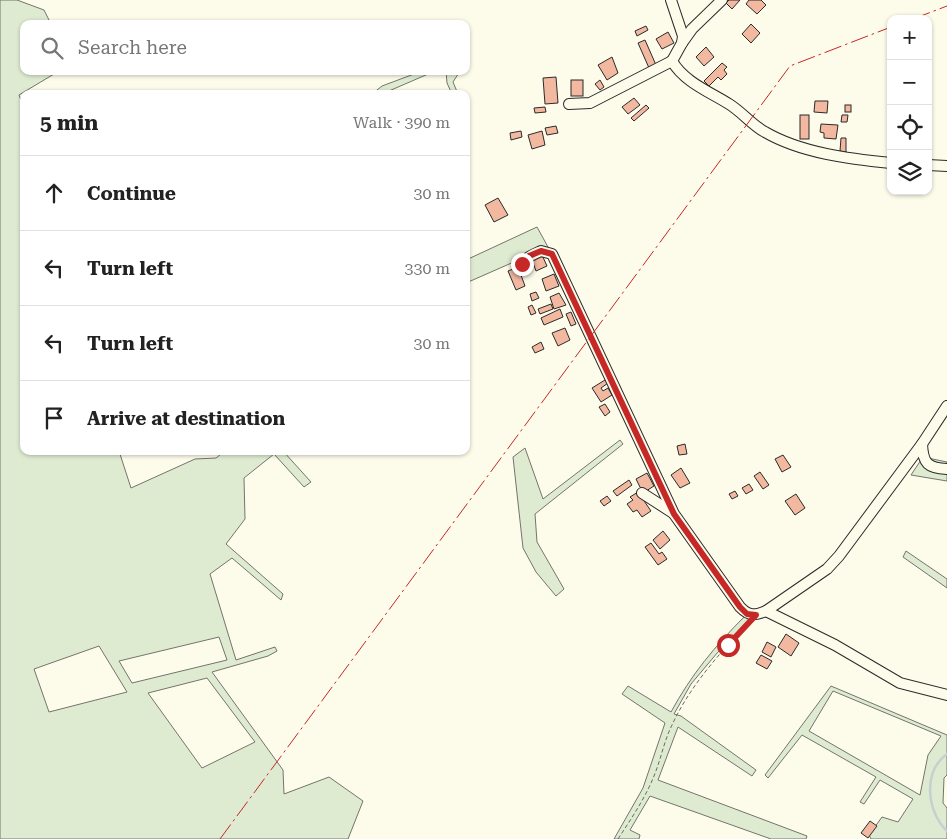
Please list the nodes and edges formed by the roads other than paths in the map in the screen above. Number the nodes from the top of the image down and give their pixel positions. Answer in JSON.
{"nodes":[{"id":1,"x":671,"y":0,"type":"edge"},
{"id":2,"x":722,"y":0,"type":"edge"},
{"id":3,"x":682,"y":43,"type":"junction"},
{"id":4,"x":672,"y":61,"type":"junction"},
{"id":5,"x":569,"y":104,"type":"dead end"},
{"id":6,"x":887,"y":162,"type":"edge"},
{"id":7,"x":932,"y":165,"type":"edge"},
{"id":8,"x":947,"y":166,"type":"edge"},
{"id":9,"x":522,"y":268,"type":"dead end"},
{"id":10,"x":947,"y":406,"type":"edge"},
{"id":11,"x":922,"y":444,"type":"junction"},
{"id":12,"x":947,"y":469,"type":"edge"},
{"id":13,"x":642,"y":493,"type":"dead end"},
{"id":14,"x":674,"y":514,"type":"junction"},
{"id":15,"x":766,"y":611,"type":"junction"},
{"id":16,"x":947,"y":695,"type":"edge"}],
"edges":[{"from":1,"to":3,"type":"street"},
{"from":2,"to":3,"type":"street"},
{"from":3,"to":4,"type":"street"},
{"from":4,"to":5,"type":"street"},
{"from":4,"to":6,"type":"street"},
{"from":7,"to":8,"type":"street"},
{"from":9,"to":14,"type":"street"},
{"from":10,"to":11,"type":"street"},
{"from":11,"to":12,"type":"street"},
{"from":11,"to":15,"type":"street"},
{"from":13,"to":14,"type":"street"},
{"from":14,"to":15,"type":"street"},
{"from":15,"to":16,"type":"street"}]}
